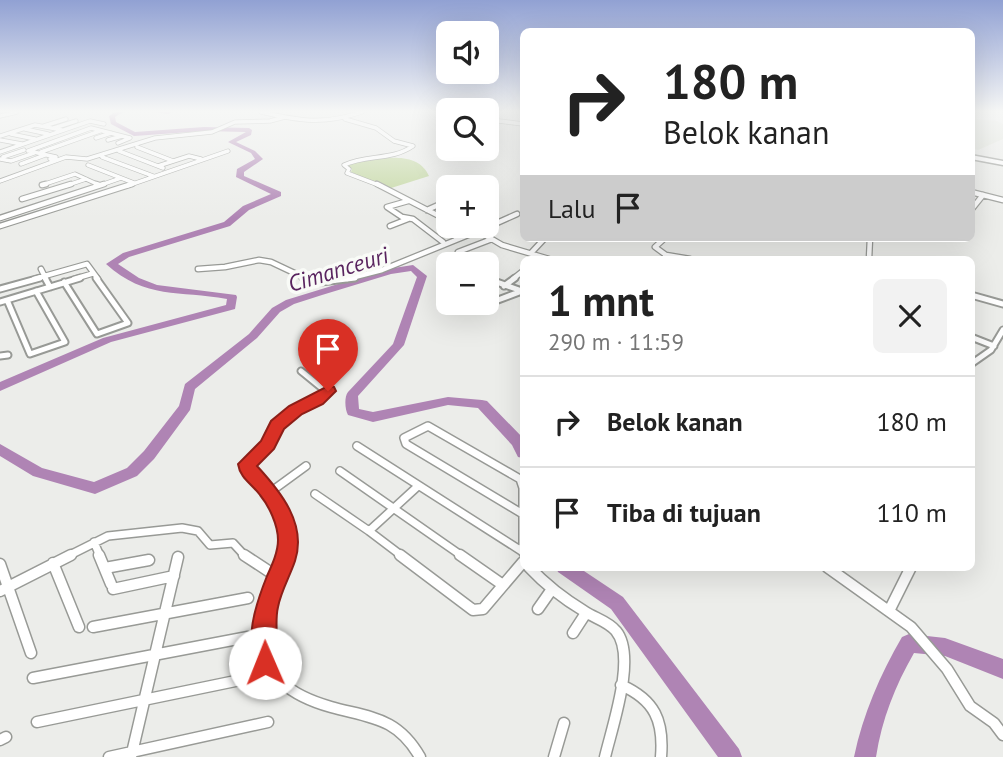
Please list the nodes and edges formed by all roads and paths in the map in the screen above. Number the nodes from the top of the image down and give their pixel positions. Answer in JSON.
{"nodes":[{"id":1,"x":34,"y":147,"type":"edge"},
{"id":2,"x":51,"y":147,"type":"edge"},
{"id":3,"x":124,"y":147,"type":"edge"},
{"id":4,"x":137,"y":147,"type":"dead end"},
{"id":5,"x":411,"y":147,"type":"edge"},
{"id":6,"x":11,"y":148,"type":"joint"},
{"id":7,"x":0,"y":150,"type":"edge"},
{"id":8,"x":26,"y":150,"type":"junction"},
{"id":9,"x":119,"y":150,"type":"dead end"},
{"id":10,"x":228,"y":151,"type":"dead end"},
{"id":11,"x":37,"y":152,"type":"junction"},
{"id":12,"x":154,"y":153,"type":"junction"},
{"id":13,"x":47,"y":154,"type":"junction"},
{"id":14,"x":102,"y":157,"type":"dead end"},
{"id":15,"x":975,"y":157,"type":"edge"},
{"id":16,"x":138,"y":158,"type":"junction"},
{"id":17,"x":203,"y":159,"type":"junction"},
{"id":18,"x":173,"y":161,"type":"junction"},
{"id":19,"x":1003,"y":163,"type":"edge"},
{"id":20,"x":21,"y":164,"type":"dead end"},
{"id":21,"x":88,"y":165,"type":"dead end"},
{"id":22,"x":33,"y":166,"type":"dead end"},
{"id":23,"x":158,"y":166,"type":"junction"},
{"id":24,"x":163,"y":168,"type":"dead end"},
{"id":25,"x":153,"y":176,"type":"junction"},
{"id":26,"x":121,"y":178,"type":"junction"},
{"id":27,"x":86,"y":179,"type":"junction"},
{"id":28,"x":0,"y":180,"type":"edge"},
{"id":29,"x":134,"y":183,"type":"junction"},
{"id":30,"x":43,"y":185,"type":"dead end"},
{"id":31,"x":99,"y":185,"type":"junction"},
{"id":32,"x":975,"y":193,"type":"edge"},
{"id":33,"x":983,"y":195,"type":"junction"},
{"id":34,"x":1003,"y":200,"type":"edge"},
{"id":35,"x":408,"y":201,"type":"dead end"},
{"id":36,"x":975,"y":204,"type":"edge"},
{"id":37,"x":436,"y":206,"type":"edge"},
{"id":38,"x":34,"y":207,"type":"junction"},
{"id":39,"x":427,"y":210,"type":"junction"},
{"id":40,"x":517,"y":214,"type":"dead end"},
{"id":41,"x":436,"y":215,"type":"edge"},
{"id":42,"x":410,"y":218,"type":"junction"},
{"id":43,"x":0,"y":219,"type":"edge"},
{"id":44,"x":499,"y":221,"type":"edge"},
{"id":45,"x":0,"y":226,"type":"edge"},
{"id":46,"x":390,"y":226,"type":"dead end"},
{"id":47,"x":453,"y":238,"type":"edge"},
{"id":48,"x":492,"y":239,"type":"joint"},
{"id":49,"x":443,"y":242,"type":"junction"},
{"id":50,"x":541,"y":242,"type":"edge"},
{"id":51,"x":660,"y":242,"type":"edge"},
{"id":52,"x":458,"y":252,"type":"dead end"},
{"id":53,"x":530,"y":253,"type":"junction"},
{"id":54,"x":535,"y":256,"type":"edge"},
{"id":55,"x":664,"y":256,"type":"edge"},
{"id":56,"x":41,"y":269,"type":"dead end"},
{"id":57,"x":198,"y":269,"type":"dead end"},
{"id":58,"x":520,"y":273,"type":"edge"},
{"id":59,"x":92,"y":274,"type":"junction"},
{"id":60,"x":44,"y":276,"type":"junction"},
{"id":61,"x":64,"y":282,"type":"junction"},
{"id":62,"x":499,"y":284,"type":"edge"},
{"id":63,"x":504,"y":286,"type":"junction"},
{"id":64,"x":50,"y":287,"type":"junction"},
{"id":65,"x":0,"y":289,"type":"edge"},
{"id":66,"x":520,"y":290,"type":"edge"},
{"id":67,"x":36,"y":291,"type":"junction"},
{"id":68,"x":520,"y":291,"type":"edge"},
{"id":69,"x":975,"y":296,"type":"edge"},
{"id":70,"x":7,"y":300,"type":"junction"},
{"id":71,"x":499,"y":300,"type":"edge"},
{"id":72,"x":0,"y":302,"type":"edge"},
{"id":73,"x":1003,"y":303,"type":"edge"},
{"id":74,"x":1003,"y":330,"type":"edge"},
{"id":75,"x":975,"y":338,"type":"edge"},
{"id":76,"x":994,"y":345,"type":"junction"},
{"id":77,"x":8,"y":355,"type":"dead end"},
{"id":78,"x":0,"y":356,"type":"edge"},
{"id":79,"x":975,"y":361,"type":"edge"},
{"id":80,"x":302,"y":371,"type":"dead end"},
{"id":81,"x":357,"y":446,"type":"dead end"},
{"id":82,"x":306,"y":466,"type":"dead end"},
{"id":83,"x":340,"y":471,"type":"dead end"},
{"id":84,"x":520,"y":482,"type":"edge"},
{"id":85,"x":418,"y":486,"type":"junction"},
{"id":86,"x":269,"y":493,"type":"junction"},
{"id":87,"x":315,"y":494,"type":"dead end"},
{"id":88,"x":396,"y":509,"type":"junction"},
{"id":89,"x":520,"y":512,"type":"edge"},
{"id":90,"x":369,"y":531,"type":"junction"},
{"id":91,"x":94,"y":542,"type":"junction"},
{"id":92,"x":520,"y":550,"type":"edge"},
{"id":93,"x":178,"y":557,"type":"dead end"},
{"id":94,"x":149,"y":560,"type":"dead end"},
{"id":95,"x":54,"y":563,"type":"junction"},
{"id":96,"x":0,"y":564,"type":"edge"},
{"id":97,"x":520,"y":565,"type":"edge"},
{"id":98,"x":105,"y":568,"type":"junction"},
{"id":99,"x":533,"y":571,"type":"edge"},
{"id":100,"x":833,"y":571,"type":"edge"},
{"id":101,"x":909,"y":571,"type":"edge"},
{"id":102,"x":174,"y":576,"type":"junction"},
{"id":103,"x":276,"y":576,"type":"junction"},
{"id":104,"x":503,"y":585,"type":"junction"},
{"id":105,"x":4,"y":589,"type":"edge"},
{"id":106,"x":552,"y":589,"type":"junction"},
{"id":107,"x":248,"y":598,"type":"dead end"},
{"id":108,"x":538,"y":609,"type":"dead end"},
{"id":109,"x":889,"y":611,"type":"junction"},
{"id":110,"x":165,"y":613,"type":"junction"},
{"id":111,"x":586,"y":613,"type":"junction"},
{"id":112,"x":79,"y":627,"type":"dead end"},
{"id":113,"x":93,"y":627,"type":"dead end"},
{"id":114,"x":573,"y":633,"type":"dead end"},
{"id":115,"x":248,"y":637,"type":"dead end"},
{"id":116,"x":32,"y":653,"type":"dead end"},
{"id":117,"x":155,"y":655,"type":"junction"},
{"id":118,"x":33,"y":678,"type":"dead end"},
{"id":119,"x":250,"y":678,"type":"dead end"},
{"id":120,"x":621,"y":685,"type":"junction"},
{"id":121,"x":145,"y":700,"type":"junction"},
{"id":122,"x":37,"y":722,"type":"dead end"},
{"id":123,"x":268,"y":722,"type":"dead end"},
{"id":124,"x":564,"y":723,"type":"dead end"},
{"id":125,"x":1003,"y":735,"type":"edge"},
{"id":126,"x":132,"y":754,"type":"edge"},
{"id":127,"x":109,"y":757,"type":"edge"},
{"id":128,"x":420,"y":757,"type":"edge"},
{"id":129,"x":554,"y":757,"type":"edge"},
{"id":130,"x":605,"y":757,"type":"edge"},
{"id":131,"x":661,"y":757,"type":"edge"}],
"edges":[{"from":1,"to":8,"type":"street"},
{"from":2,"to":11,"type":"street"},
{"from":3,"to":28,"type":"street"},
{"from":4,"to":12,"type":"street"},
{"from":5,"to":39,"type":"street"},
{"from":6,"to":7,"type":"street"},
{"from":6,"to":8,"type":"street"},
{"from":8,"to":11,"type":"street"},
{"from":8,"to":11,"type":"street"},
{"from":9,"to":16,"type":"street"},
{"from":10,"to":17,"type":"street"},
{"from":11,"to":13,"type":"street"},
{"from":12,"to":16,"type":"street"},
{"from":12,"to":18,"type":"street"},
{"from":13,"to":20,"type":"street"},
{"from":13,"to":22,"type":"street"},
{"from":14,"to":25,"type":"street"},
{"from":15,"to":19,"type":"main road"},
{"from":16,"to":23,"type":"street"},
{"from":17,"to":18,"type":"street"},
{"from":17,"to":25,"type":"street"},
{"from":18,"to":23,"type":"street"},
{"from":21,"to":26,"type":"street"},
{"from":23,"to":24,"type":"street"},
{"from":25,"to":29,"type":"street"},
{"from":26,"to":29,"type":"street"},
{"from":26,"to":31,"type":"street"},
{"from":27,"to":30,"type":"street"},
{"from":27,"to":31,"type":"street"},
{"from":27,"to":38,"type":"street"},
{"from":29,"to":45,"type":"street"},
{"from":31,"to":38,"type":"street"},
{"from":32,"to":33,"type":"street"},
{"from":33,"to":34,"type":"street"},
{"from":33,"to":36,"type":"street"},
{"from":35,"to":42,"type":"street"},
{"from":37,"to":39,"type":"street"},
{"from":38,"to":43,"type":"street"},
{"from":39,"to":41,"type":"street"},
{"from":40,"to":44,"type":"street"},
{"from":42,"to":46,"type":"street"},
{"from":42,"to":49,"type":"street"},
{"from":47,"to":49,"type":"street"},
{"from":48,"to":52,"type":"street"},
{"from":48,"to":53,"type":"street"},
{"from":49,"to":57,"type":"street"},
{"from":50,"to":53,"type":"street"},
{"from":51,"to":55,"type":"street"},
{"from":53,"to":54,"type":"street"},
{"from":56,"to":60,"type":"street"},
{"from":58,"to":63,"type":"street"},
{"from":59,"to":60,"type":"street"},
{"from":59,"to":61,"type":"street"},
{"from":59,"to":61,"type":"street"},
{"from":60,"to":64,"type":"street"},
{"from":60,"to":65,"type":"street"},
{"from":61,"to":64,"type":"street"},
{"from":62,"to":63,"type":"street"},
{"from":63,"to":66,"type":"street"},
{"from":64,"to":67,"type":"street"},
{"from":67,"to":70,"type":"street"},
{"from":67,"to":70,"type":"street"},
{"from":68,"to":71,"type":"street"},
{"from":69,"to":73,"type":"street"},
{"from":70,"to":72,"type":"street"},
{"from":74,"to":76,"type":"street"},
{"from":75,"to":76,"type":"street"},
{"from":76,"to":79,"type":"street"},
{"from":77,"to":78,"type":"street"},
{"from":80,"to":86,"type":"street"},
{"from":81,"to":85,"type":"street"},
{"from":82,"to":86,"type":"street"},
{"from":83,"to":88,"type":"street"},
{"from":84,"to":89,"type":"street"},
{"from":85,"to":88,"type":"street"},
{"from":85,"to":92,"type":"street"},
{"from":86,"to":103,"type":"street"},
{"from":87,"to":90,"type":"street"},
{"from":88,"to":90,"type":"street"},
{"from":88,"to":104,"type":"street"},
{"from":90,"to":104,"type":"street"},
{"from":91,"to":95,"type":"street"},
{"from":91,"to":98,"type":"street"},
{"from":91,"to":103,"type":"street"},
{"from":93,"to":102,"type":"street"},
{"from":94,"to":98,"type":"street"},
{"from":95,"to":105,"type":"street"},
{"from":95,"to":112,"type":"street"},
{"from":96,"to":105,"type":"street"},
{"from":97,"to":104,"type":"street"},
{"from":98,"to":102,"type":"street"},
{"from":99,"to":106,"type":"street"},
{"from":100,"to":109,"type":"street"},
{"from":101,"to":109,"type":"street"},
{"from":102,"to":110,"type":"street"},
{"from":103,"to":128,"type":"street"},
{"from":105,"to":116,"type":"street"},
{"from":106,"to":108,"type":"street"},
{"from":106,"to":111,"type":"street"},
{"from":107,"to":110,"type":"street"},
{"from":109,"to":125,"type":"street"},
{"from":110,"to":113,"type":"street"},
{"from":110,"to":117,"type":"street"},
{"from":111,"to":114,"type":"street"},
{"from":111,"to":120,"type":"street"},
{"from":115,"to":117,"type":"street"},
{"from":117,"to":118,"type":"street"},
{"from":117,"to":121,"type":"street"},
{"from":119,"to":121,"type":"street"},
{"from":120,"to":130,"type":"street"},
{"from":120,"to":131,"type":"street"},
{"from":121,"to":122,"type":"street"},
{"from":121,"to":126,"type":"street"},
{"from":123,"to":126,"type":"street"},
{"from":124,"to":129,"type":"street"},
{"from":126,"to":127,"type":"street"}]}
